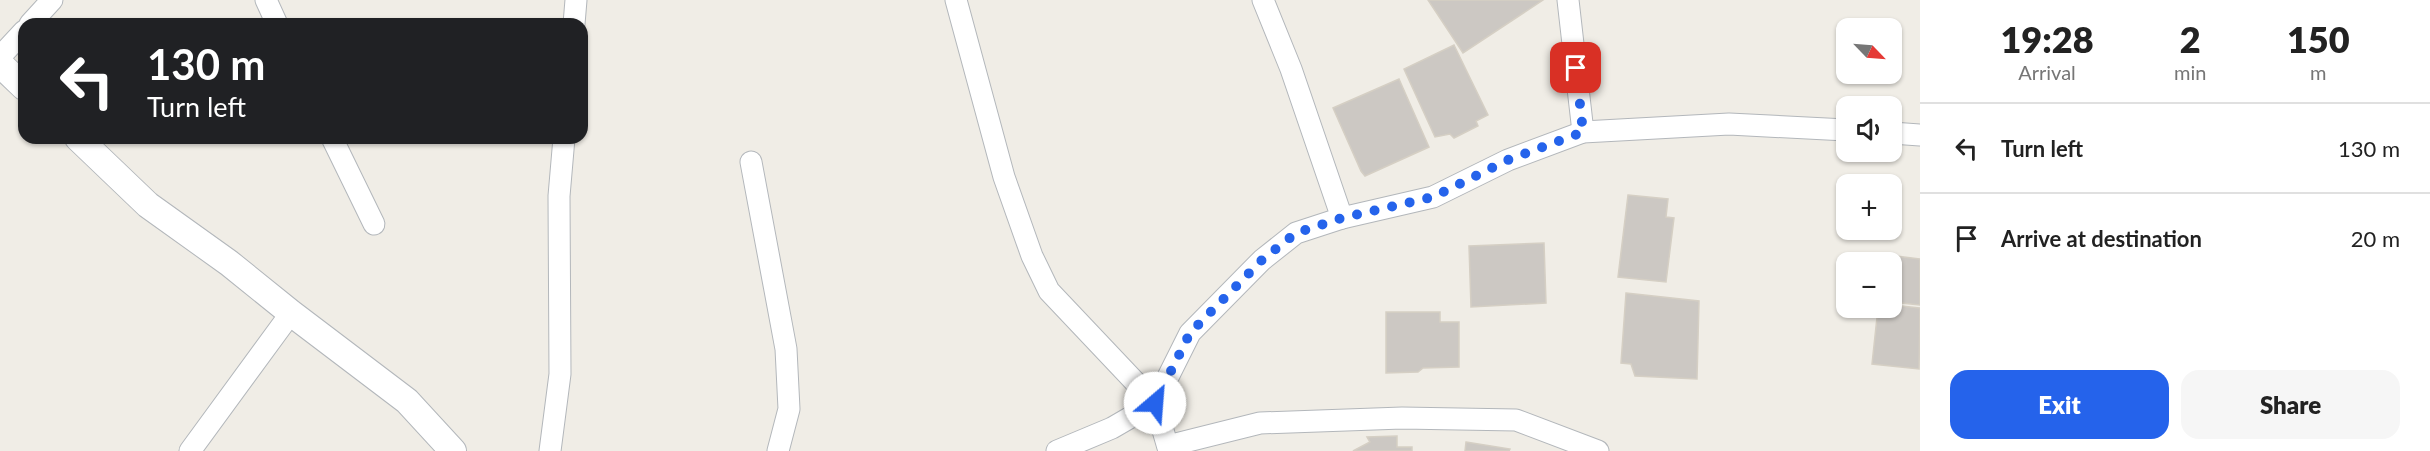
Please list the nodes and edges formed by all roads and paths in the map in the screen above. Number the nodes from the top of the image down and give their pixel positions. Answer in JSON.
{"nodes":[{"id":1,"x":52,"y":0,"type":"edge"},
{"id":2,"x":266,"y":0,"type":"edge"},
{"id":3,"x":576,"y":0,"type":"edge"},
{"id":4,"x":956,"y":0,"type":"edge"},
{"id":5,"x":1263,"y":0,"type":"edge"},
{"id":6,"x":1568,"y":0,"type":"edge"},
{"id":7,"x":36,"y":18,"type":"edge"},
{"id":8,"x":274,"y":18,"type":"edge"},
{"id":9,"x":574,"y":18,"type":"edge"},
{"id":10,"x":18,"y":38,"type":"edge"},
{"id":11,"x":0,"y":57,"type":"edge"},
{"id":12,"x":0,"y":64,"type":"edge"},
{"id":13,"x":18,"y":81,"type":"edge"},
{"id":14,"x":1836,"y":129,"type":"edge"},
{"id":15,"x":1583,"y":132,"type":"junction"},
{"id":16,"x":1902,"y":134,"type":"edge"},
{"id":17,"x":1920,"y":135,"type":"edge"},
{"id":18,"x":84,"y":144,"type":"edge"},
{"id":19,"x":335,"y":144,"type":"edge"},
{"id":20,"x":563,"y":144,"type":"edge"},
{"id":21,"x":751,"y":162,"type":"dead end"},
{"id":22,"x":1342,"y":218,"type":"junction"},
{"id":23,"x":374,"y":224,"type":"dead end"},
{"id":24,"x":291,"y":313,"type":"junction"},
{"id":25,"x":1155,"y":403,"type":"junction"},
{"id":26,"x":1169,"y":448,"type":"edge"},
{"id":27,"x":190,"y":451,"type":"edge"},
{"id":28,"x":453,"y":451,"type":"edge"},
{"id":29,"x":550,"y":451,"type":"edge"},
{"id":30,"x":778,"y":451,"type":"edge"},
{"id":31,"x":1057,"y":451,"type":"edge"},
{"id":32,"x":1598,"y":451,"type":"edge"}],
"edges":[{"from":1,"to":7,"type":"street"},
{"from":2,"to":8,"type":"street"},
{"from":3,"to":9,"type":"street"},
{"from":4,"to":25,"type":"street"},
{"from":5,"to":22,"type":"street"},
{"from":6,"to":15,"type":"street"},
{"from":10,"to":11,"type":"street"},
{"from":12,"to":13,"type":"street"},
{"from":14,"to":15,"type":"street"},
{"from":15,"to":22,"type":"street"},
{"from":16,"to":17,"type":"street"},
{"from":18,"to":24,"type":"street"},
{"from":19,"to":23,"type":"street"},
{"from":20,"to":29,"type":"street"},
{"from":21,"to":30,"type":"street"},
{"from":22,"to":25,"type":"street"},
{"from":24,"to":27,"type":"street"},
{"from":24,"to":28,"type":"street"},
{"from":25,"to":26,"type":"street"},
{"from":25,"to":31,"type":"street"},
{"from":26,"to":32,"type":"street"}]}
